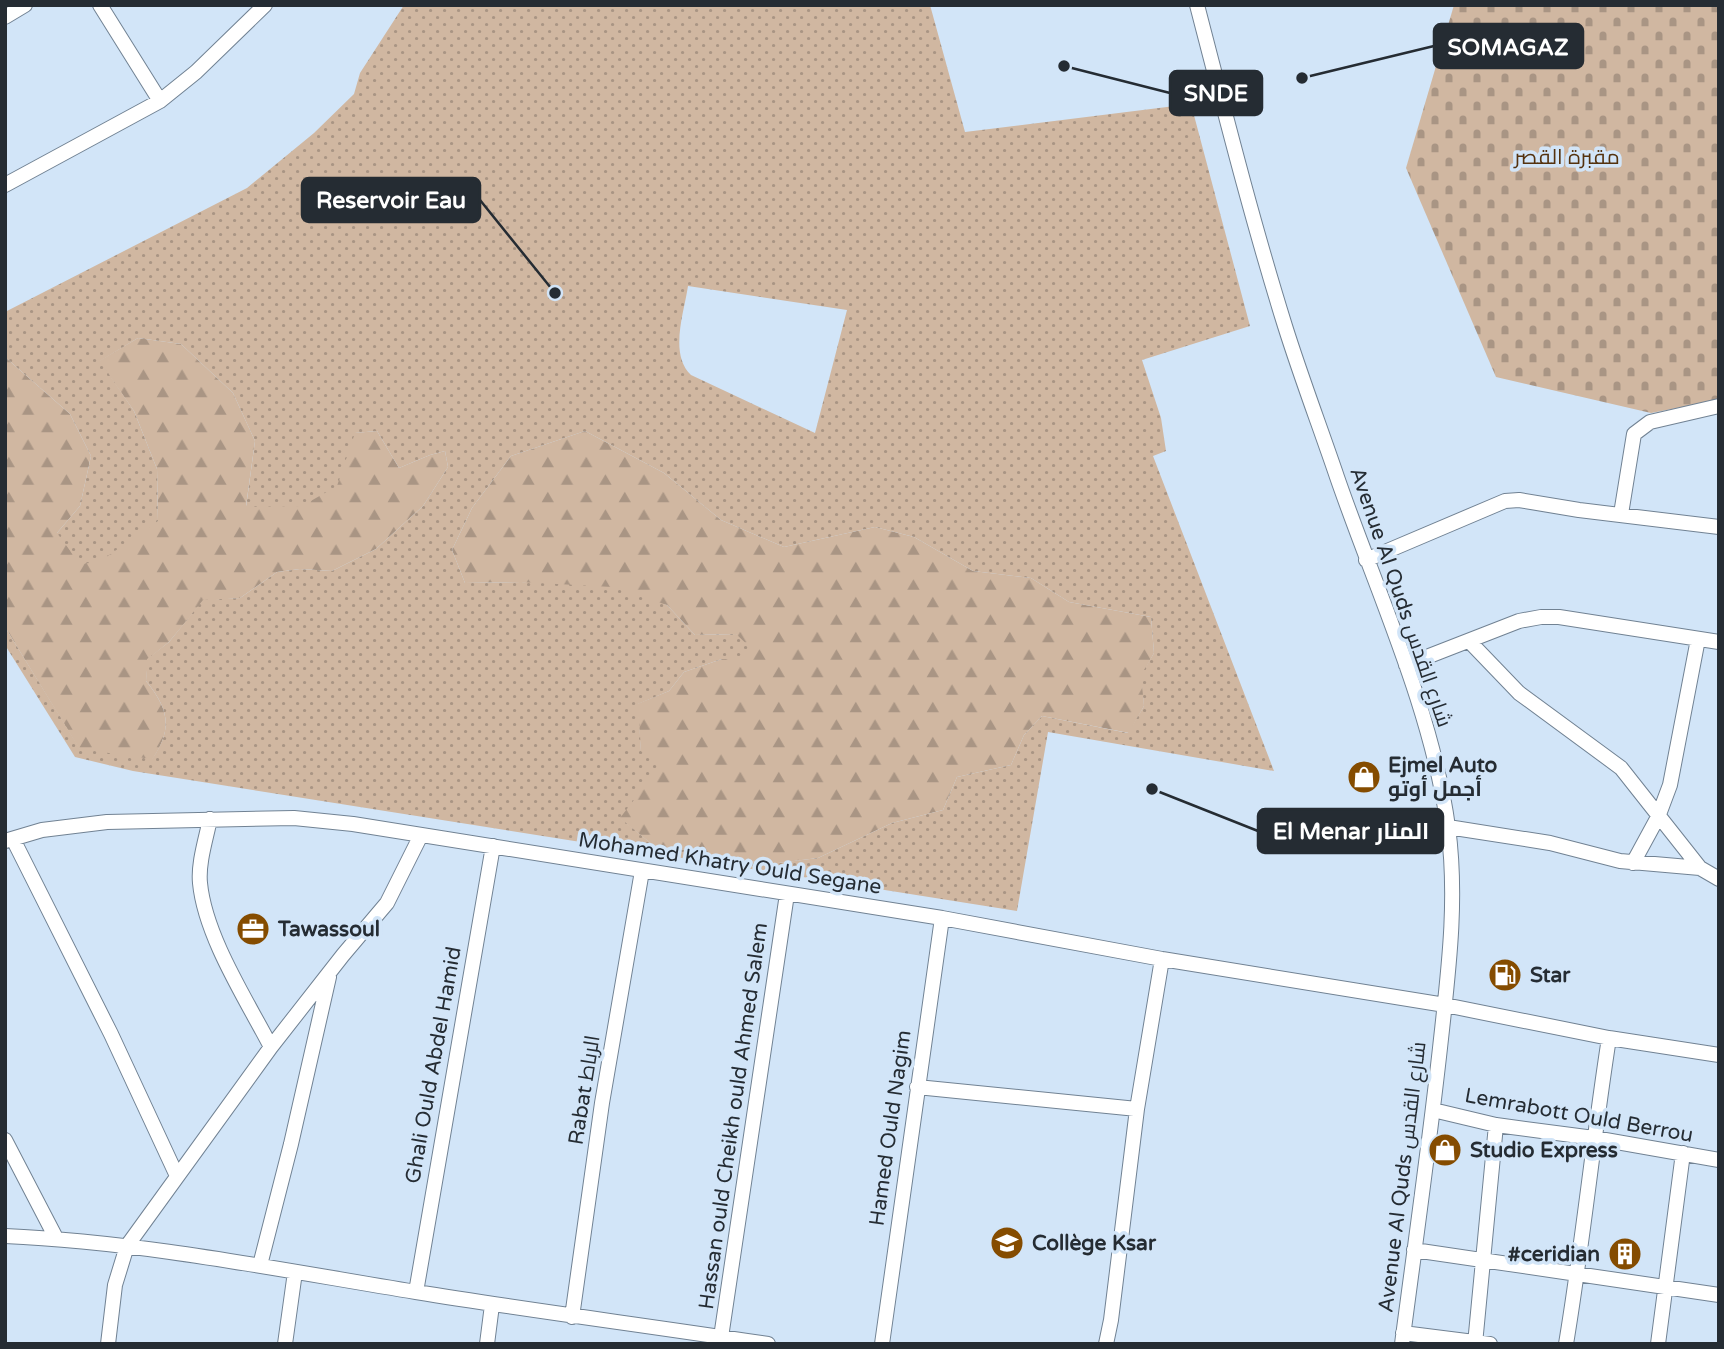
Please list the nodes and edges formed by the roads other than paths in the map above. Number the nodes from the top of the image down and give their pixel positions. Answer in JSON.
{"nodes":[{"id":1,"x":25,"y":5,"type":"edge"},
{"id":2,"x":100,"y":5,"type":"edge"},
{"id":3,"x":265,"y":5,"type":"edge"},
{"id":4,"x":1197,"y":5,"type":"edge"},
{"id":5,"x":5,"y":17,"type":"edge"},
{"id":6,"x":160,"y":101,"type":"junction"},
{"id":7,"x":5,"y":185,"type":"edge"},
{"id":8,"x":1719,"y":406,"type":"edge"},
{"id":9,"x":1621,"y":514,"type":"junction"},
{"id":10,"x":1719,"y":527,"type":"edge"},
{"id":11,"x":1366,"y":560,"type":"junction"},
{"id":12,"x":1698,"y":639,"type":"junction"},
{"id":13,"x":1469,"y":641,"type":"junction"},
{"id":14,"x":1719,"y":642,"type":"edge"},
{"id":15,"x":1406,"y":665,"type":"junction"},
{"id":16,"x":1658,"y":817,"type":"junction"},
{"id":17,"x":210,"y":819,"type":"junction"},
{"id":18,"x":1448,"y":827,"type":"junction"},
{"id":19,"x":421,"y":835,"type":"junction"},
{"id":20,"x":9,"y":840,"type":"edge"},
{"id":21,"x":493,"y":846,"type":"junction"},
{"id":22,"x":1633,"y":863,"type":"junction"},
{"id":23,"x":1700,"y":868,"type":"junction"},
{"id":24,"x":642,"y":871,"type":"junction"},
{"id":25,"x":1719,"y":878,"type":"edge"},
{"id":26,"x":787,"y":894,"type":"junction"},
{"id":27,"x":942,"y":918,"type":"junction"},
{"id":28,"x":1162,"y":958,"type":"junction"},
{"id":29,"x":330,"y":972,"type":"junction"},
{"id":30,"x":1445,"y":1006,"type":"junction"},
{"id":31,"x":1609,"y":1038,"type":"junction"},
{"id":32,"x":271,"y":1047,"type":"junction"},
{"id":33,"x":1719,"y":1055,"type":"edge"},
{"id":34,"x":917,"y":1087,"type":"junction"},
{"id":35,"x":1137,"y":1110,"type":"junction"},
{"id":36,"x":1433,"y":1110,"type":"junction"},
{"id":37,"x":1496,"y":1125,"type":"junction"},
{"id":38,"x":1594,"y":1138,"type":"junction"},
{"id":39,"x":5,"y":1140,"type":"edge"},
{"id":40,"x":1683,"y":1153,"type":"junction"},
{"id":41,"x":1719,"y":1160,"type":"edge"},
{"id":42,"x":177,"y":1176,"type":"junction"},
{"id":43,"x":5,"y":1236,"type":"edge"},
{"id":44,"x":56,"y":1238,"type":"junction"},
{"id":45,"x":127,"y":1246,"type":"junction"},
{"id":46,"x":1414,"y":1250,"type":"junction"},
{"id":47,"x":1481,"y":1260,"type":"junction"},
{"id":48,"x":260,"y":1265,"type":"junction"},
{"id":49,"x":295,"y":1272,"type":"junction"},
{"id":50,"x":1578,"y":1273,"type":"junction"},
{"id":51,"x":1666,"y":1286,"type":"junction"},
{"id":52,"x":416,"y":1292,"type":"junction"},
{"id":53,"x":1719,"y":1295,"type":"edge"},
{"id":54,"x":492,"y":1304,"type":"junction"},
{"id":55,"x":572,"y":1317,"type":"junction"},
{"id":56,"x":1402,"y":1338,"type":"edge"},
{"id":57,"x":721,"y":1340,"type":"edge"},
{"id":58,"x":1480,"y":1343,"type":"edge"},
{"id":59,"x":108,"y":1344,"type":"edge"},
{"id":60,"x":285,"y":1344,"type":"edge"},
{"id":61,"x":487,"y":1344,"type":"edge"},
{"id":62,"x":768,"y":1344,"type":"edge"},
{"id":63,"x":882,"y":1344,"type":"edge"},
{"id":64,"x":1106,"y":1344,"type":"edge"},
{"id":65,"x":1566,"y":1344,"type":"edge"},
{"id":66,"x":1658,"y":1344,"type":"edge"}],
"edges":[{"from":1,"to":5,"type":"street"},
{"from":2,"to":6,"type":"street"},
{"from":3,"to":6,"type":"street"},
{"from":4,"to":11,"type":"street","name":"Avenue Al Quds شارع القدس"},
{"from":6,"to":7,"type":"street"},
{"from":8,"to":9,"type":"street"},
{"from":9,"to":10,"type":"street"},
{"from":9,"to":11,"type":"street"},
{"from":11,"to":15,"type":"street","name":"Avenue Al Quds شارع القدس"},
{"from":12,"to":13,"type":"street"},
{"from":12,"to":14,"type":"street"},
{"from":12,"to":16,"type":"street"},
{"from":13,"to":15,"type":"street"},
{"from":13,"to":16,"type":"street"},
{"from":15,"to":18,"type":"street","name":"Avenue Al Quds شارع القدس"},
{"from":16,"to":22,"type":"street"},
{"from":16,"to":23,"type":"street"},
{"from":17,"to":19,"type":"street","name":"Mohamed Khatry Ould Segane"},
{"from":17,"to":20,"type":"street","name":"Mohamed Khatry Ould Segane"},
{"from":17,"to":32,"type":"street"},
{"from":18,"to":22,"type":"street"},
{"from":18,"to":30,"type":"street","name":"Avenue Al Quds شارع القدس"},
{"from":19,"to":21,"type":"street","name":"Mohamed Khatry Ould Segane"},
{"from":19,"to":29,"type":"street"},
{"from":20,"to":42,"type":"street"},
{"from":21,"to":24,"type":"street","name":"Mohamed Khatry Ould Segane"},
{"from":21,"to":52,"type":"street","name":"Ghali Ould Abdel Hamid"},
{"from":22,"to":23,"type":"street"},
{"from":23,"to":25,"type":"street"},
{"from":24,"to":26,"type":"street","name":"Mohamed Khatry Ould Segane"},
{"from":24,"to":55,"type":"street","name":"Rabat الرباط"},
{"from":26,"to":27,"type":"street","name":"Mohamed Khatry Ould Segane"},
{"from":26,"to":57,"type":"street","name":"Hassan ould Cheikh ould Ahmed Salem"},
{"from":27,"to":28,"type":"street","name":"Mohamed Khatry Ould Segane"},
{"from":27,"to":34,"type":"street","name":"Hamed Ould Nagim"},
{"from":28,"to":30,"type":"street","name":"Mohamed Khatry Ould Segane"},
{"from":28,"to":35,"type":"street"},
{"from":29,"to":32,"type":"street"},
{"from":29,"to":48,"type":"street"},
{"from":30,"to":31,"type":"street","name":"Mohamed Khatry Ould Segane"},
{"from":30,"to":36,"type":"street","name":"Avenue Al Quds شارع القدس"},
{"from":31,"to":33,"type":"street","name":"Mohamed Khatry Ould Segane"},
{"from":31,"to":38,"type":"street"},
{"from":32,"to":42,"type":"street"},
{"from":34,"to":35,"type":"street"},
{"from":34,"to":63,"type":"street","name":"Hamed Ould Nagim"},
{"from":35,"to":64,"type":"street"},
{"from":36,"to":37,"type":"street","name":"Lemrabott Ould Berrou"},
{"from":36,"to":46,"type":"street","name":"Avenue Al Quds شارع القدس"},
{"from":37,"to":38,"type":"street","name":"Lemrabott Ould Berrou"},
{"from":37,"to":47,"type":"street"},
{"from":38,"to":40,"type":"street","name":"Lemrabott Ould Berrou"},
{"from":38,"to":50,"type":"street"},
{"from":39,"to":44,"type":"street"},
{"from":40,"to":41,"type":"street","name":"Lemrabott Ould Berrou"},
{"from":40,"to":51,"type":"street"},
{"from":42,"to":45,"type":"street"},
{"from":43,"to":44,"type":"street"},
{"from":44,"to":45,"type":"street"},
{"from":45,"to":48,"type":"street"},
{"from":45,"to":59,"type":"street"},
{"from":46,"to":47,"type":"street"},
{"from":46,"to":56,"type":"street","name":"Avenue Al Quds شارع القدس"},
{"from":47,"to":50,"type":"street"},
{"from":47,"to":58,"type":"street"},
{"from":48,"to":49,"type":"street"},
{"from":49,"to":52,"type":"street"},
{"from":49,"to":60,"type":"street"},
{"from":50,"to":51,"type":"street"},
{"from":50,"to":65,"type":"street"},
{"from":51,"to":53,"type":"street"},
{"from":51,"to":66,"type":"street"},
{"from":52,"to":54,"type":"street"},
{"from":54,"to":55,"type":"street"},
{"from":54,"to":61,"type":"street"},
{"from":55,"to":57,"type":"street"},
{"from":56,"to":58,"type":"street"},
{"from":57,"to":62,"type":"street"}]}
